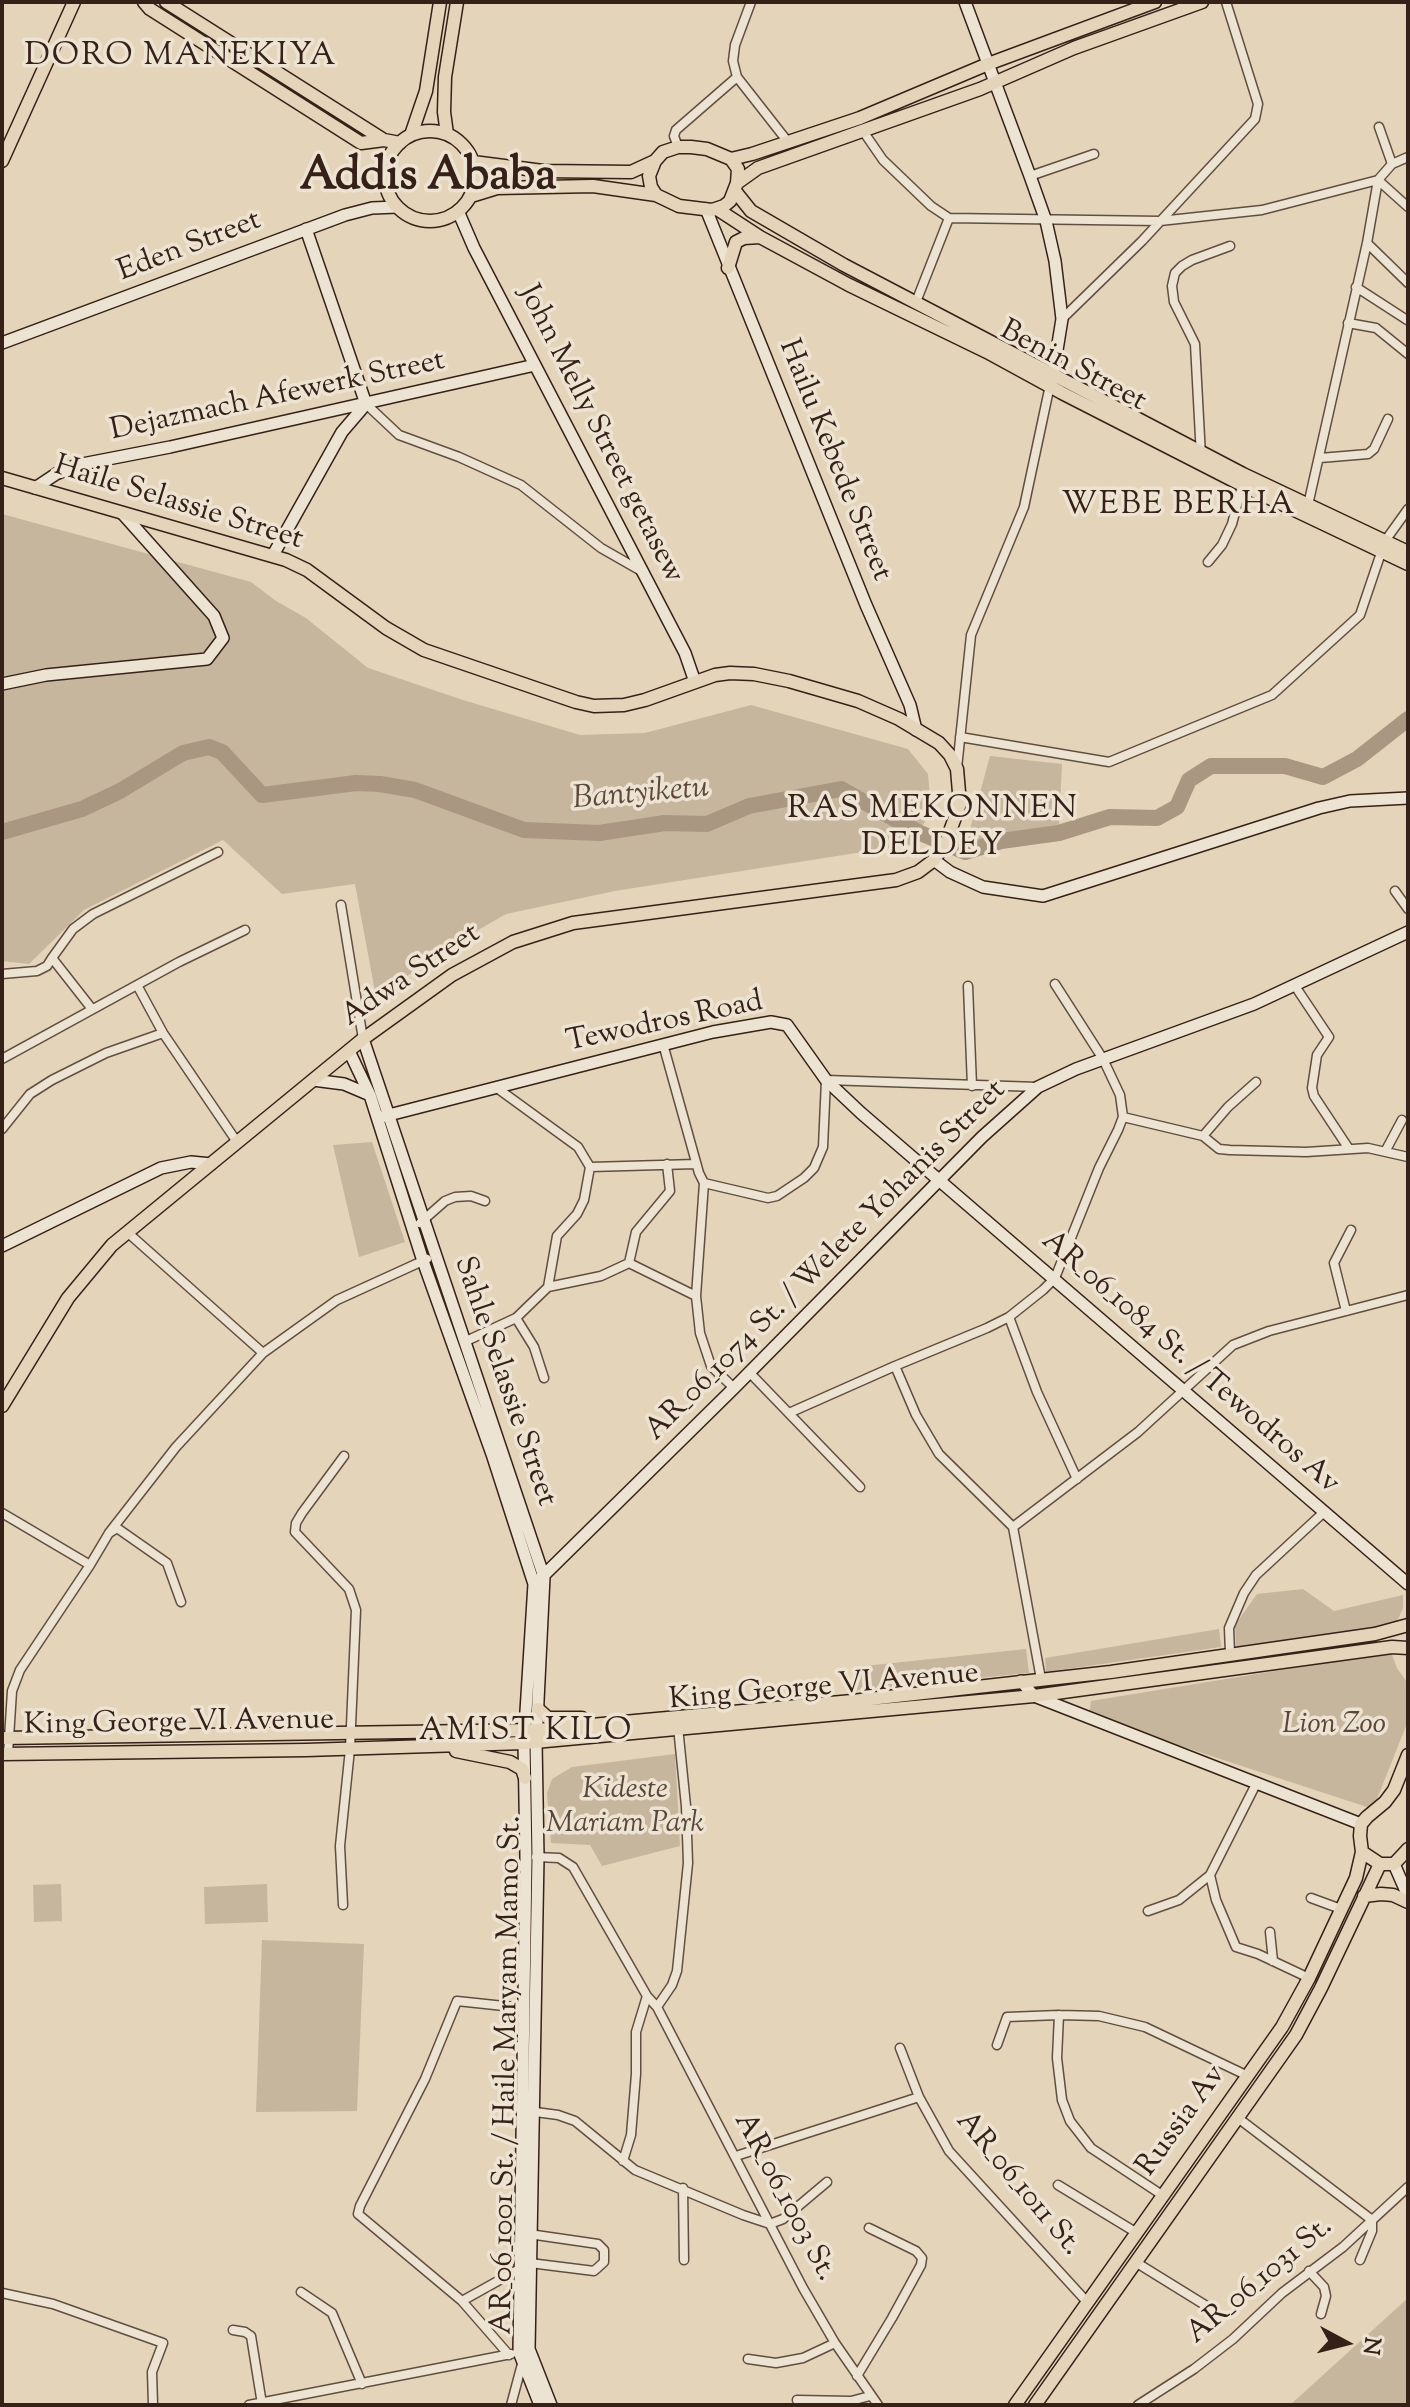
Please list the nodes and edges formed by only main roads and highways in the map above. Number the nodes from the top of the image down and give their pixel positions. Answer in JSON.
{"nodes":[{"id":1,"x":74,"y":2,"type":"edge"},
{"id":2,"x":144,"y":2,"type":"edge"},
{"id":3,"x":166,"y":2,"type":"edge"},
{"id":4,"x":440,"y":2,"type":"edge"},
{"id":5,"x":457,"y":2,"type":"edge"},
{"id":6,"x":965,"y":2,"type":"edge"},
{"id":7,"x":1155,"y":2,"type":"edge"},
{"id":8,"x":1202,"y":2,"type":"edge"},
{"id":9,"x":988,"y":64,"type":"junction"},
{"id":10,"x":994,"y":83,"type":"junction"},
{"id":11,"x":447,"y":134,"type":"junction"},
{"id":12,"x":406,"y":139,"type":"junction"},
{"id":13,"x":384,"y":140,"type":"junction"},
{"id":14,"x":731,"y":159,"type":"junction"},
{"id":15,"x":2,"y":161,"type":"edge"},
{"id":16,"x":655,"y":161,"type":"junction"},
{"id":17,"x":473,"y":162,"type":"junction"},
{"id":18,"x":739,"y":183,"type":"junction"},
{"id":19,"x":656,"y":195,"type":"junction"},
{"id":20,"x":471,"y":196,"type":"junction"},
{"id":21,"x":744,"y":204,"type":"junction"},
{"id":22,"x":397,"y":207,"type":"junction"},
{"id":23,"x":711,"y":209,"type":"junction"},
{"id":24,"x":458,"y":211,"type":"junction"},
{"id":25,"x":306,"y":229,"type":"junction"},
{"id":26,"x":760,"y":237,"type":"junction"},
{"id":27,"x":728,"y":268,"type":"junction"},
{"id":28,"x":2,"y":343,"type":"edge"},
{"id":29,"x":990,"y":346,"type":"junction"},
{"id":30,"x":535,"y":365,"type":"junction"},
{"id":31,"x":1052,"y":379,"type":"junction"},
{"id":32,"x":366,"y":404,"type":"junction"},
{"id":33,"x":1243,"y":479,"type":"junction"},
{"id":34,"x":3,"y":480,"type":"edge"},
{"id":35,"x":35,"y":488,"type":"junction"},
{"id":36,"x":123,"y":514,"type":"junction"},
{"id":37,"x":1383,"y":547,"type":"junction"},
{"id":38,"x":1408,"y":552,"type":"edge"},
{"id":39,"x":273,"y":555,"type":"junction"},
{"id":40,"x":1408,"y":564,"type":"edge"},
{"id":41,"x":695,"y":682,"type":"junction"},
{"id":42,"x":2,"y":684,"type":"edge"},
{"id":43,"x":916,"y":730,"type":"junction"},
{"id":44,"x":1408,"y":798,"type":"edge"},
{"id":45,"x":934,"y":860,"type":"junction"},
{"id":46,"x":1408,"y":932,"type":"edge"},
{"id":47,"x":363,"y":1039,"type":"junction"},
{"id":48,"x":349,"y":1051,"type":"junction"},
{"id":49,"x":313,"y":1080,"type":"junction"},
{"id":50,"x":370,"y":1095,"type":"junction"},
{"id":51,"x":383,"y":1117,"type":"junction"},
{"id":52,"x":211,"y":1164,"type":"junction"},
{"id":53,"x":940,"y":1179,"type":"junction"},
{"id":54,"x":2,"y":1246,"type":"edge"},
{"id":55,"x":429,"y":1258,"type":"junction"},
{"id":56,"x":2,"y":1406,"type":"edge"},
{"id":57,"x":480,"y":1407,"type":"junction"},
{"id":58,"x":539,"y":1580,"type":"junction"},
{"id":59,"x":1408,"y":1584,"type":"edge"},
{"id":60,"x":1408,"y":1625,"type":"edge"},
{"id":61,"x":1408,"y":1648,"type":"edge"},
{"id":62,"x":1193,"y":1659,"type":"junction"},
{"id":63,"x":1198,"y":1672,"type":"junction"},
{"id":64,"x":1021,"y":1681,"type":"junction"},
{"id":65,"x":1034,"y":1696,"type":"junction"},
{"id":66,"x":538,"y":1709,"type":"junction"},
{"id":67,"x":633,"y":1720,"type":"junction"},
{"id":68,"x":676,"y":1722,"type":"junction"},
{"id":69,"x":530,"y":1736,"type":"junction"},
{"id":70,"x":5,"y":1738,"type":"edge"},
{"id":71,"x":433,"y":1747,"type":"junction"},
{"id":72,"x":5,"y":1754,"type":"edge"},
{"id":73,"x":1408,"y":1755,"type":"edge"},
{"id":74,"x":525,"y":1778,"type":"junction"},
{"id":75,"x":1361,"y":1824,"type":"junction"},
{"id":76,"x":1362,"y":1852,"type":"junction"},
{"id":77,"x":1407,"y":1855,"type":"edge"},
{"id":78,"x":532,"y":1858,"type":"junction"},
{"id":79,"x":1380,"y":1864,"type":"junction"},
{"id":80,"x":1394,"y":1864,"type":"junction"},
{"id":81,"x":1364,"y":1896,"type":"junction"},
{"id":82,"x":1408,"y":1899,"type":"edge"},
{"id":83,"x":1282,"y":2027,"type":"junction"},
{"id":84,"x":1296,"y":2035,"type":"junction"},
{"id":85,"x":1235,"y":2092,"type":"junction"},
{"id":86,"x":1251,"y":2102,"type":"junction"},
{"id":87,"x":527,"y":2111,"type":"junction"},
{"id":88,"x":526,"y":2233,"type":"junction"},
{"id":89,"x":520,"y":2355,"type":"junction"},
{"id":90,"x":540,"y":2405,"type":"edge"},
{"id":91,"x":551,"y":2405,"type":"edge"},
{"id":92,"x":1015,"y":2405,"type":"edge"},
{"id":93,"x":1035,"y":2405,"type":"edge"}],
"edges":[{"from":1,"to":15,"type":"main road"},
{"from":2,"to":13,"type":"main road"},
{"from":3,"to":13,"type":"main road"},
{"from":4,"to":12,"type":"main road"},
{"from":5,"to":11,"type":"main road"},
{"from":6,"to":9,"type":"main road"},
{"from":7,"to":9,"type":"main road"},
{"from":8,"to":10,"type":"main road"},
{"from":9,"to":10,"type":"main road"},
{"from":9,"to":14,"type":"main road"},
{"from":10,"to":18,"type":"main road"},
{"from":10,"to":31,"type":"main road"},
{"from":11,"to":12,"type":"main road"},
{"from":11,"to":17,"type":"main road"},
{"from":12,"to":13,"type":"main road"},
{"from":12,"to":22,"type":"main road"},
{"from":14,"to":16,"type":"main road"},
{"from":14,"to":18,"type":"main road"},
{"from":16,"to":17,"type":"main road"},
{"from":16,"to":19,"type":"main road"},
{"from":17,"to":20,"type":"main road"},
{"from":18,"to":21,"type":"main road","name":"Benin Street"},
{"from":18,"to":21,"type":"main road"},
{"from":18,"to":23,"type":"main road"},
{"from":19,"to":20,"type":"main road"},
{"from":19,"to":23,"type":"main road"},
{"from":20,"to":24,"type":"main road"},
{"from":21,"to":29,"type":"main road","name":"Benin Street"},
{"from":22,"to":24,"type":"main road"},
{"from":22,"to":25,"type":"main road","name":"Eden Street"},
{"from":23,"to":26,"type":"main road","name":"Benin Street"},
{"from":23,"to":27,"type":"main road","name":"Hailu Kebede Street"},
{"from":24,"to":30,"type":"main road","name":"John Melly Street getasew"},
{"from":25,"to":28,"type":"main road","name":"Eden Street"},
{"from":25,"to":32,"type":"main road"},
{"from":26,"to":27,"type":"main road"},
{"from":26,"to":29,"type":"main road","name":"Benin Street"},
{"from":27,"to":43,"type":"main road","name":"Hailu Kebede Street"},
{"from":29,"to":31,"type":"main road","name":"Benin Street"},
{"from":30,"to":32,"type":"main road","name":"Dejazmach Afewerk Street"},
{"from":30,"to":41,"type":"main road","name":"John Melly Street getasew"},
{"from":31,"to":33,"type":"main road","name":"Benin Street"},
{"from":32,"to":35,"type":"main road","name":"Dejazmach Afewerk Street"},
{"from":32,"to":39,"type":"main road"},
{"from":33,"to":37,"type":"main road","name":"Benin Street"},
{"from":33,"to":37,"type":"main road","name":"Benin Street"},
{"from":34,"to":35,"type":"main road","name":"Haile Selassie Street"},
{"from":35,"to":36,"type":"main road","name":"Haile Selassie Street"},
{"from":36,"to":39,"type":"main road","name":"Haile Selassie Street"},
{"from":36,"to":42,"type":"main road"},
{"from":37,"to":38,"type":"main road","name":"Benin Street"},
{"from":37,"to":40,"type":"main road","name":"Benin Street"},
{"from":39,"to":41,"type":"main road","name":"Haile Selassie Street"},
{"from":41,"to":43,"type":"main road","name":"Haile Selassie Street"},
{"from":43,"to":45,"type":"main road"},
{"from":44,"to":45,"type":"main road"},
{"from":45,"to":47,"type":"main road","name":"Adwa Street"},
{"from":46,"to":53,"type":"main road","name":"AR_06_1074 St. / Welete Yohanis Street"},
{"from":47,"to":48,"type":"main road","name":"Adwa Street"},
{"from":47,"to":51,"type":"main road","name":"Sahle Selassie Street"},
{"from":48,"to":49,"type":"main road","name":"Adwa Street"},
{"from":48,"to":50,"type":"main road"},
{"from":49,"to":50,"type":"main road"},
{"from":49,"to":52,"type":"main road","name":"Adwa Street"},
{"from":50,"to":51,"type":"main road"},
{"from":51,"to":53,"type":"main road","name":"Tewodros Road"},
{"from":51,"to":55,"type":"main road","name":"Sahle Selassie Street"},
{"from":52,"to":54,"type":"main road"},
{"from":52,"to":56,"type":"main road","name":"Adwa Street"},
{"from":53,"to":58,"type":"main road","name":"AR_06_1074 St. / Welete Yohanis Street"},
{"from":53,"to":59,"type":"main road","name":"AR_06_1084 St. / Tewodros Av"},
{"from":55,"to":57,"type":"main road"},
{"from":55,"to":57,"type":"main road","name":"Sahle Selassie Street"},
{"from":57,"to":58,"type":"main road","name":"Sahle Selassie Street"},
{"from":58,"to":66,"type":"main road","name":"Sahle Selassie Street"},
{"from":58,"to":69,"type":"main road"},
{"from":60,"to":62,"type":"main road","name":"King George VI Avenue"},
{"from":61,"to":63,"type":"main road","name":"King George VI Avenue"},
{"from":62,"to":63,"type":"main road"},
{"from":62,"to":64,"type":"main road","name":"King George VI Avenue"},
{"from":63,"to":65,"type":"main road","name":"King George VI Avenue"},
{"from":64,"to":65,"type":"main road"},
{"from":64,"to":68,"type":"main road","name":"King George VI Avenue"},
{"from":65,"to":68,"type":"main road","name":"King George VI Avenue"},
{"from":65,"to":75,"type":"main road"},
{"from":66,"to":67,"type":"main road"},
{"from":66,"to":69,"type":"main road","name":"Sahle Selassie Street"},
{"from":67,"to":68,"type":"main road","name":"King George VI Avenue"},
{"from":67,"to":69,"type":"main road","name":"King George VI Avenue"},
{"from":68,"to":69,"type":"main road","name":"King George VI Avenue"},
{"from":69,"to":70,"type":"main road","name":"King George VI Avenue"},
{"from":69,"to":71,"type":"main road","name":"King George VI Avenue"},
{"from":69,"to":74,"type":"main road"},
{"from":69,"to":78,"type":"main road","name":"AR_06_1001 St. / Haile Maryam Mamo St."},
{"from":71,"to":72,"type":"main road","name":"King George VI Avenue"},
{"from":71,"to":74,"type":"main road"},
{"from":73,"to":75,"type":"main road"},
{"from":74,"to":78,"type":"main road"},
{"from":75,"to":76,"type":"main road","name":"Russia Av"},
{"from":76,"to":79,"type":"main road"},
{"from":76,"to":83,"type":"main road","name":"Russia Av"},
{"from":77,"to":80,"type":"main road"},
{"from":78,"to":87,"type":"main road","name":"AR_06_1001 St. / Haile Maryam Mamo St."},
{"from":78,"to":87,"type":"main road"},
{"from":79,"to":80,"type":"main road"},
{"from":79,"to":81,"type":"main road","name":"Russia Av"},
{"from":80,"to":82,"type":"main road"},
{"from":81,"to":82,"type":"main road"},
{"from":81,"to":84,"type":"main road","name":"Russia Av"},
{"from":83,"to":84,"type":"main road"},
{"from":83,"to":85,"type":"main road","name":"Russia Av"},
{"from":84,"to":86,"type":"main road","name":"Russia Av"},
{"from":85,"to":86,"type":"main road"},
{"from":85,"to":92,"type":"main road","name":"Russia Av"},
{"from":86,"to":93,"type":"main road","name":"Russia Av"},
{"from":87,"to":88,"type":"main road","name":"AR_06_1001 St. / Haile Maryam Mamo St."},
{"from":88,"to":89,"type":"main road","name":"AR_06_1001 St. / Haile Maryam Mamo St."},
{"from":88,"to":89,"type":"main road"},
{"from":89,"to":90,"type":"main road"},
{"from":89,"to":91,"type":"main road","name":"AR_06_1001 St. / Haile Maryam Mamo St."}]}
